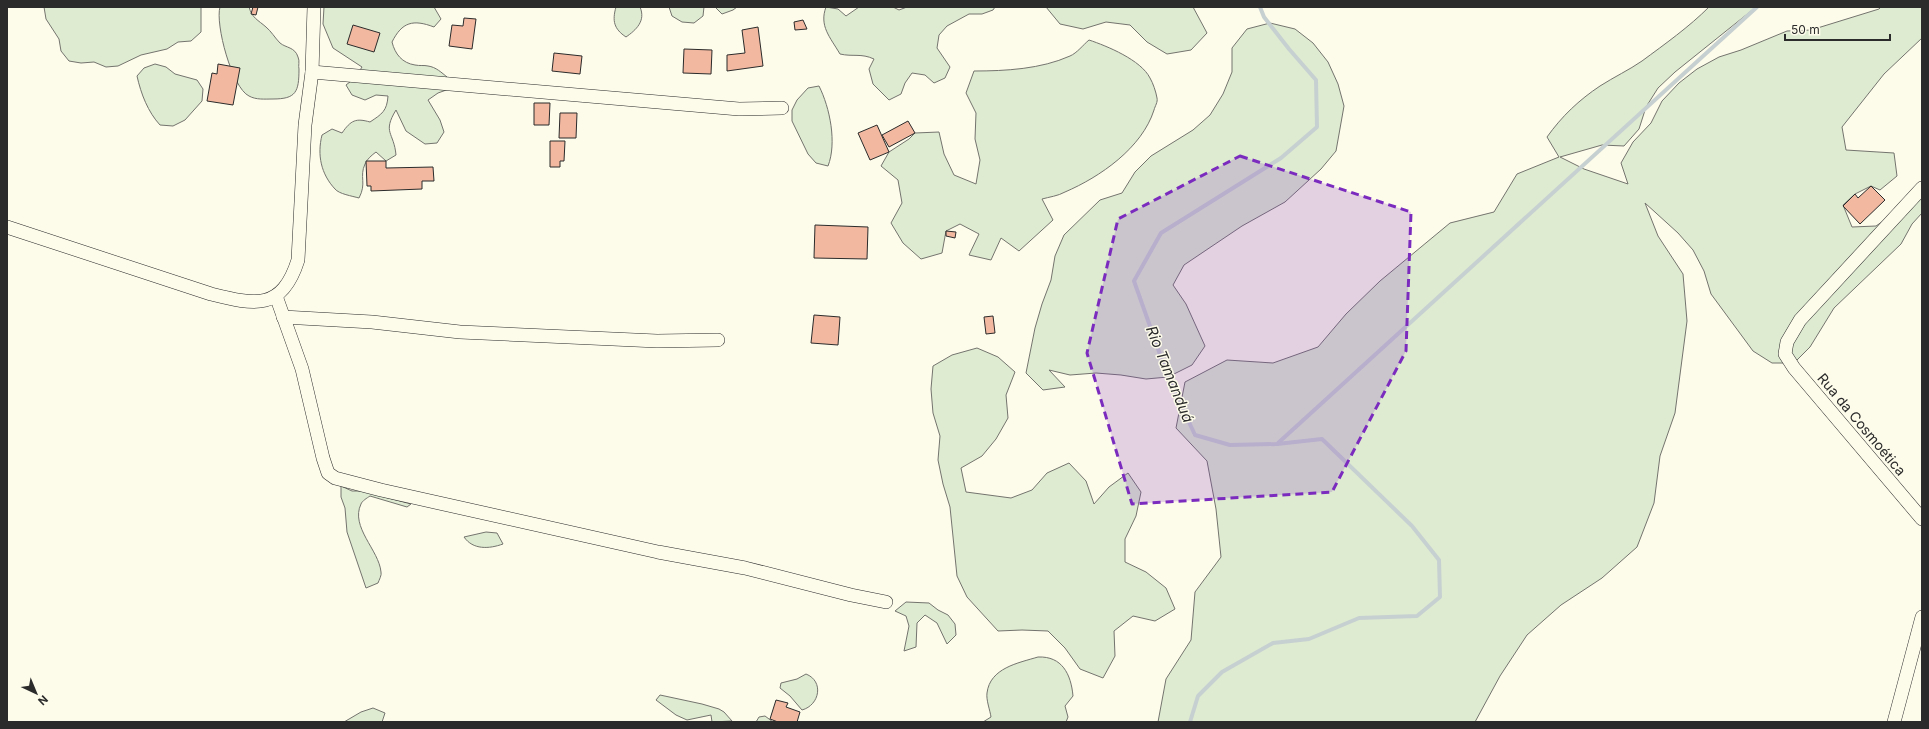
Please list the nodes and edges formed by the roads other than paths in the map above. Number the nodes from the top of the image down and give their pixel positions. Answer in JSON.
{"nodes":[{"id":1,"x":314,"y":7,"type":"edge"},
{"id":2,"x":312,"y":72,"type":"junction"},
{"id":3,"x":782,"y":108,"type":"dead end"},
{"id":4,"x":1922,"y":188,"type":"edge"},
{"id":5,"x":7,"y":227,"type":"edge"},
{"id":6,"x":276,"y":296,"type":"junction"},
{"id":7,"x":283,"y":317,"type":"junction"},
{"id":8,"x":718,"y":340,"type":"dead end"},
{"id":9,"x":1922,"y":519,"type":"edge"},
{"id":10,"x":886,"y":602,"type":"dead end"},
{"id":11,"x":1922,"y":617,"type":"edge"},
{"id":12,"x":1894,"y":722,"type":"edge"}],
"edges":[{"from":1,"to":2,"type":"street"},
{"from":2,"to":3,"type":"street"},
{"from":2,"to":6,"type":"street"},
{"from":4,"to":9,"type":"street","name":"Rua da Cosmoética"},
{"from":5,"to":6,"type":"street"},
{"from":6,"to":7,"type":"street"},
{"from":7,"to":8,"type":"street"},
{"from":7,"to":10,"type":"street"},
{"from":11,"to":12,"type":"street"}]}
